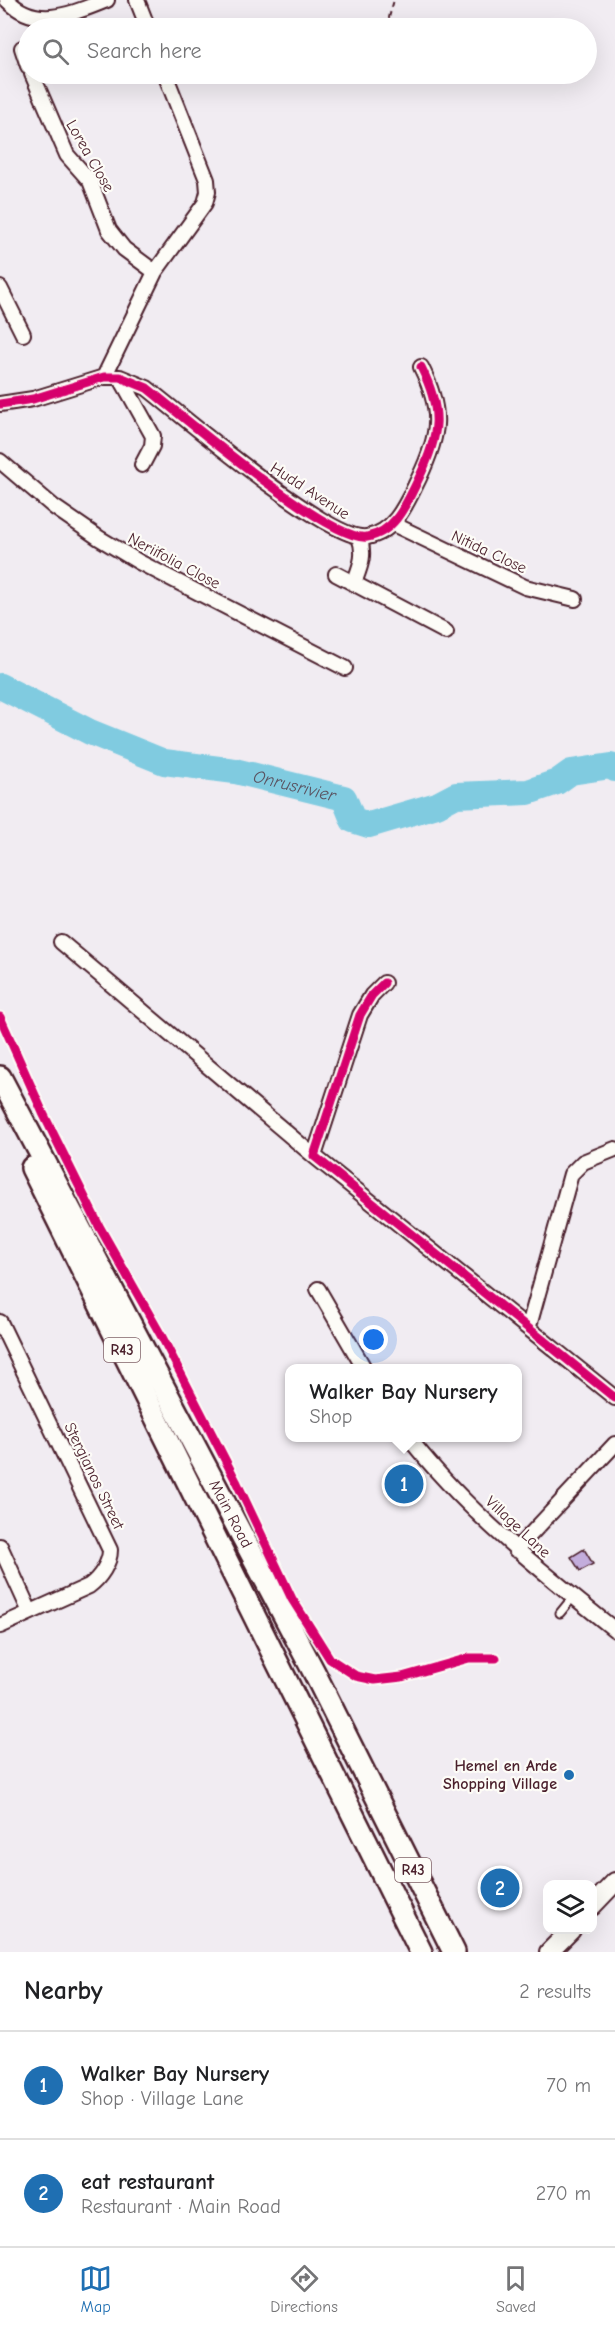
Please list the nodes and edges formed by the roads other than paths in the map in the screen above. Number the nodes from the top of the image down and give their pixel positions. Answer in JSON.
{"nodes":[{"id":1,"x":7,"y":0,"type":"edge"},
{"id":2,"x":107,"y":0,"type":"edge"},
{"id":3,"x":137,"y":0,"type":"edge"},
{"id":4,"x":144,"y":18,"type":"edge"},
{"id":5,"x":36,"y":84,"type":"edge"},
{"id":6,"x":169,"y":84,"type":"edge"},
{"id":7,"x":155,"y":272,"type":"junction"},
{"id":8,"x":0,"y":288,"type":"edge"},
{"id":9,"x":23,"y":334,"type":"dead end"},
{"id":10,"x":421,"y":367,"type":"dead end"},
{"id":11,"x":104,"y":377,"type":"junction"},
{"id":12,"x":120,"y":377,"type":"junction"},
{"id":13,"x":0,"y":404,"type":"edge"},
{"id":14,"x":0,"y":461,"type":"edge"},
{"id":15,"x":142,"y":465,"type":"dead end"},
{"id":16,"x":393,"y":524,"type":"junction"},
{"id":17,"x":359,"y":537,"type":"junction"},
{"id":18,"x":336,"y":574,"type":"dead end"},
{"id":19,"x":354,"y":583,"type":"junction"},
{"id":20,"x":575,"y":599,"type":"dead end"},
{"id":21,"x":446,"y":632,"type":"dead end"},
{"id":22,"x":345,"y":668,"type":"dead end"},
{"id":23,"x":61,"y":942,"type":"dead end"},
{"id":24,"x":384,"y":983,"type":"dead end"},
{"id":25,"x":0,"y":1077,"type":"edge"},
{"id":26,"x":0,"y":1104,"type":"edge"},
{"id":27,"x":615,"y":1149,"type":"edge"},
{"id":28,"x":314,"y":1156,"type":"junction"},
{"id":29,"x":318,"y":1289,"type":"dead end"},
{"id":30,"x":0,"y":1322,"type":"edge"},
{"id":31,"x":529,"y":1326,"type":"junction"},
{"id":32,"x":362,"y":1364,"type":"edge"},
{"id":33,"x":615,"y":1398,"type":"edge"},
{"id":34,"x":414,"y":1442,"type":"edge"},
{"id":35,"x":615,"y":1444,"type":"edge"},
{"id":36,"x":0,"y":1546,"type":"edge"},
{"id":37,"x":516,"y":1550,"type":"junction"},
{"id":38,"x":573,"y":1597,"type":"junction"},
{"id":39,"x":30,"y":1612,"type":"junction"},
{"id":40,"x":560,"y":1613,"type":"dead end"},
{"id":41,"x":0,"y":1626,"type":"edge"},
{"id":42,"x":615,"y":1630,"type":"edge"},
{"id":43,"x":615,"y":1882,"type":"edge"},
{"id":44,"x":597,"y":1901,"type":"edge"},
{"id":45,"x":566,"y":1934,"type":"edge"},
{"id":46,"x":421,"y":1952,"type":"edge"},
{"id":47,"x":454,"y":1952,"type":"edge"},
{"id":48,"x":549,"y":1952,"type":"edge"}],
"edges":[{"from":1,"to":2,"type":"street"},
{"from":3,"to":4,"type":"street"},
{"from":5,"to":7,"type":"street","name":"Lorea Close"},
{"from":6,"to":7,"type":"street"},
{"from":7,"to":11,"type":"street"},
{"from":8,"to":9,"type":"street"},
{"from":10,"to":16,"type":"street"},
{"from":11,"to":12,"type":"street","name":"Hudd Avenue"},
{"from":11,"to":13,"type":"street","name":"Hudd Avenue"},
{"from":12,"to":15,"type":"street"},
{"from":12,"to":17,"type":"street","name":"Hudd Avenue"},
{"from":14,"to":22,"type":"street","name":"Neriifolia Close"},
{"from":16,"to":17,"type":"street","name":"Hudd Avenue"},
{"from":16,"to":20,"type":"street","name":"Nitida Close"},
{"from":17,"to":19,"type":"street"},
{"from":18,"to":19,"type":"street"},
{"from":19,"to":21,"type":"street"},
{"from":23,"to":28,"type":"street"},
{"from":24,"to":28,"type":"street"},
{"from":25,"to":47,"type":"main road","name":"Main Road","number":"R43"},
{"from":26,"to":46,"type":"main road","name":"Main Road","number":"R43"},
{"from":27,"to":31,"type":"street"},
{"from":28,"to":31,"type":"street"},
{"from":29,"to":32,"type":"street"},
{"from":30,"to":39,"type":"street","name":"Stergianos Street"},
{"from":31,"to":33,"type":"street"},
{"from":34,"to":37,"type":"street","name":"Village Lane"},
{"from":35,"to":37,"type":"street"},
{"from":36,"to":39,"type":"street"},
{"from":37,"to":38,"type":"street","name":"Village Lane"},
{"from":38,"to":40,"type":"lane"},
{"from":38,"to":42,"type":"street","name":"Village Lane"},
{"from":39,"to":41,"type":"street","name":"Stergianos Street"},
{"from":43,"to":44,"type":"main road"},
{"from":45,"to":48,"type":"main road"}]}
